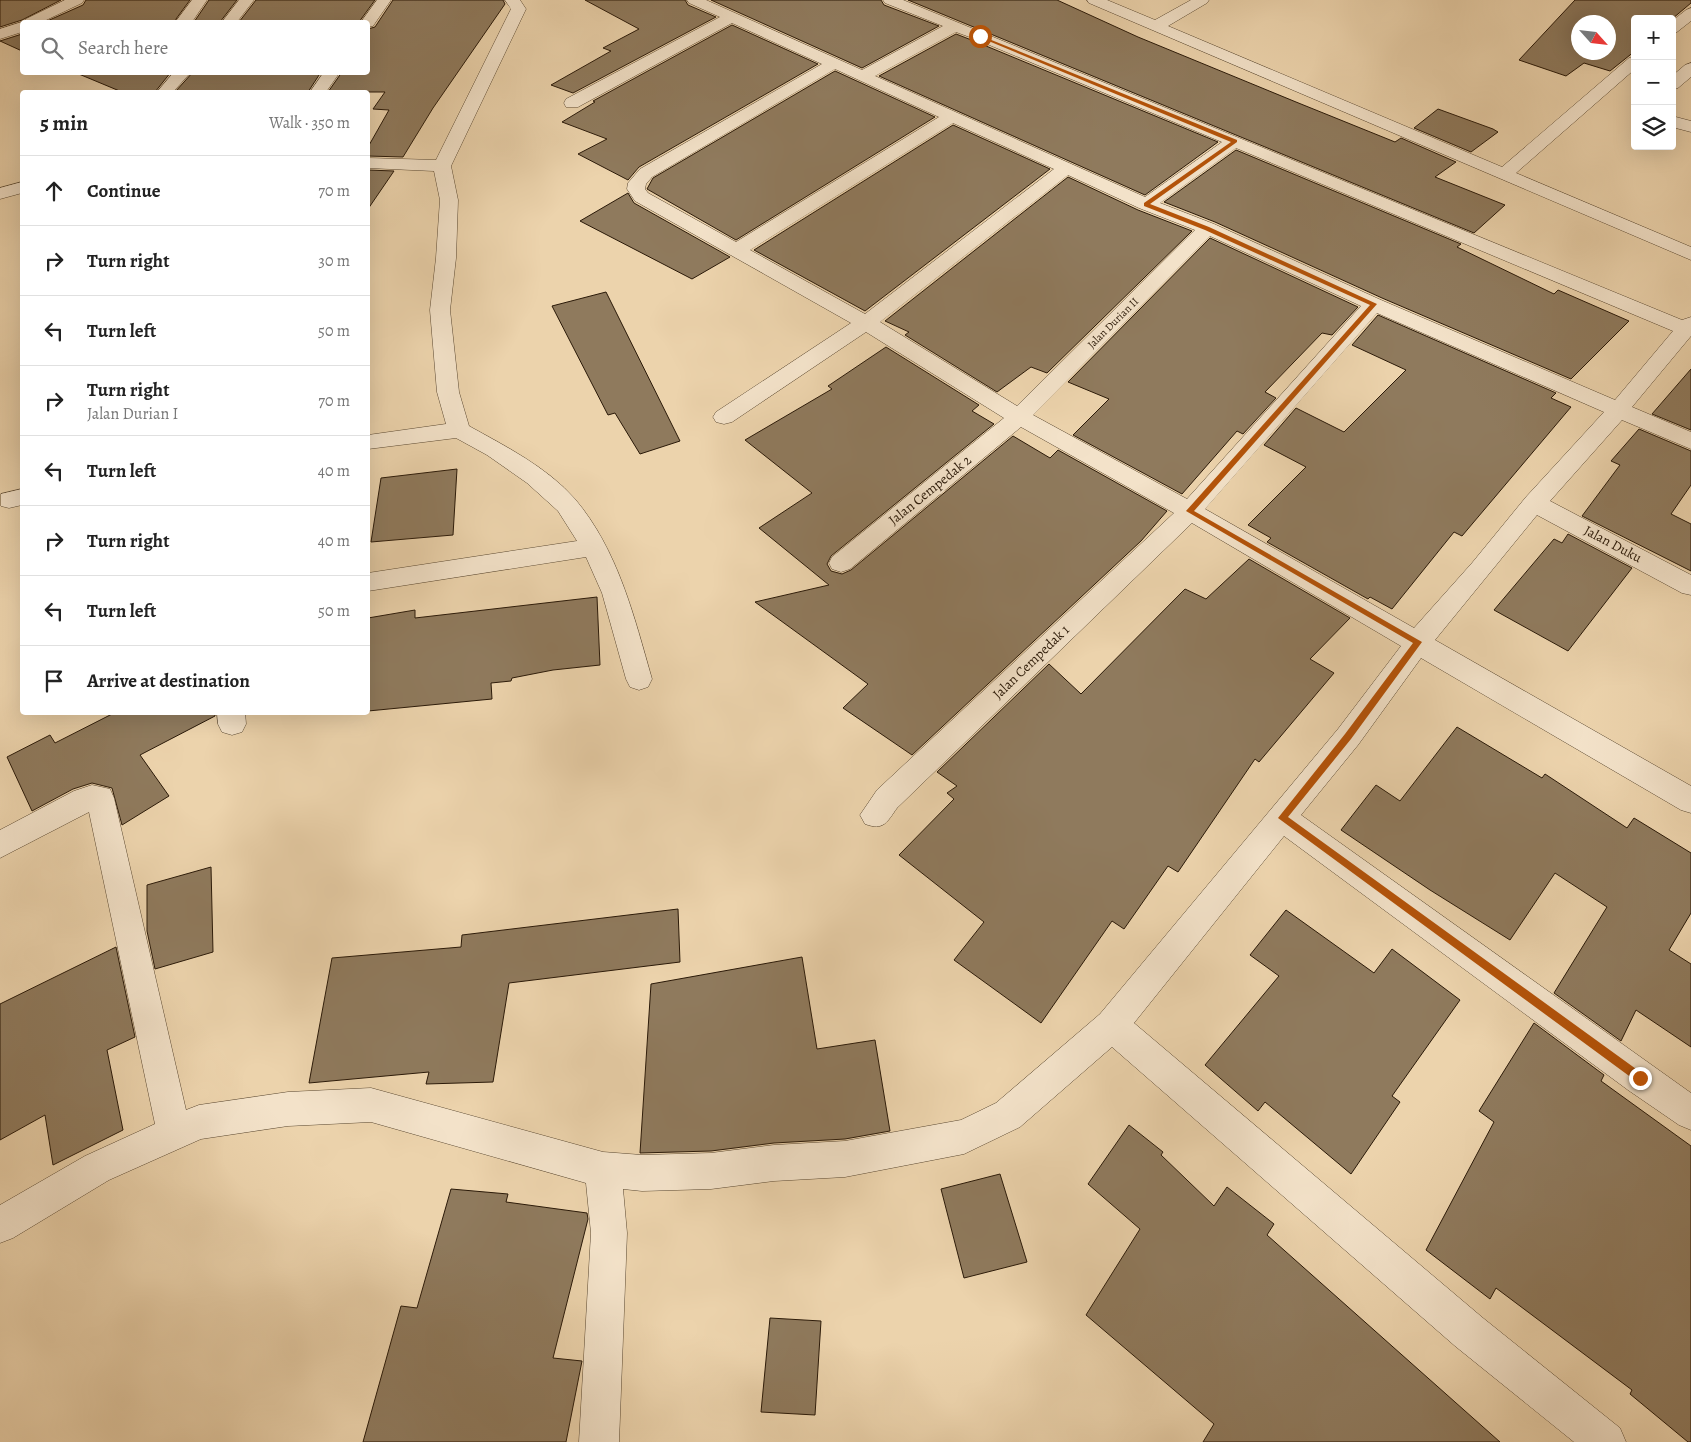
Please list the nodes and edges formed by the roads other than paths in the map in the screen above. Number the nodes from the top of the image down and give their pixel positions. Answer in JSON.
{"nodes":[{"id":1,"x":77,"y":0,"type":"edge"},
{"id":2,"x":200,"y":0,"type":"edge"},
{"id":3,"x":247,"y":0,"type":"edge"},
{"id":4,"x":384,"y":0,"type":"edge"},
{"id":5,"x":512,"y":0,"type":"edge"},
{"id":6,"x":694,"y":0,"type":"edge"},
{"id":7,"x":890,"y":0,"type":"edge"},
{"id":8,"x":1094,"y":0,"type":"edge"},
{"id":9,"x":1202,"y":0,"type":"edge"},
{"id":10,"x":1691,"y":13,"type":"edge"},
{"id":11,"x":732,"y":17,"type":"junction"},
{"id":12,"x":35,"y":20,"type":"edge"},
{"id":13,"x":185,"y":20,"type":"edge"},
{"id":14,"x":231,"y":20,"type":"edge"},
{"id":15,"x":370,"y":20,"type":"edge"},
{"id":16,"x":955,"y":26,"type":"junction"},
{"id":17,"x":1156,"y":26,"type":"junction"},
{"id":18,"x":1676,"y":26,"type":"edge"},
{"id":19,"x":20,"y":28,"type":"edge"},
{"id":20,"x":1,"y":34,"type":"edge"},
{"id":21,"x":20,"y":39,"type":"edge"},
{"id":22,"x":834,"y":63,"type":"junction"},
{"id":23,"x":1631,"y":64,"type":"edge"},
{"id":24,"x":1691,"y":68,"type":"edge"},
{"id":25,"x":181,"y":75,"type":"edge"},
{"id":26,"x":330,"y":75,"type":"edge"},
{"id":27,"x":863,"y":76,"type":"junction"},
{"id":28,"x":1676,"y":81,"type":"edge"},
{"id":29,"x":167,"y":90,"type":"edge"},
{"id":30,"x":319,"y":90,"type":"edge"},
{"id":31,"x":572,"y":102,"type":"dead end"},
{"id":32,"x":952,"y":116,"type":"junction"},
{"id":33,"x":1676,"y":122,"type":"edge"},
{"id":34,"x":1691,"y":127,"type":"edge"},
{"id":35,"x":1235,"y":141,"type":"junction"},
{"id":36,"x":370,"y":163,"type":"edge"},
{"id":37,"x":442,"y":166,"type":"junction"},
{"id":38,"x":1066,"y":168,"type":"junction"},
{"id":39,"x":1504,"y":174,"type":"junction"},
{"id":40,"x":20,"y":188,"type":"edge"},
{"id":41,"x":0,"y":194,"type":"edge"},
{"id":42,"x":1146,"y":204,"type":"junction"},
{"id":43,"x":1207,"y":228,"type":"junction"},
{"id":44,"x":736,"y":250,"type":"junction"},
{"id":45,"x":1691,"y":254,"type":"edge"},
{"id":46,"x":1374,"y":304,"type":"junction"},
{"id":47,"x":866,"y":323,"type":"junction"},
{"id":48,"x":1688,"y":326,"type":"edge"},
{"id":49,"x":1618,"y":410,"type":"junction"},
{"id":50,"x":724,"y":417,"type":"dead end"},
{"id":51,"x":1019,"y":417,"type":"junction"},
{"id":52,"x":459,"y":430,"type":"junction"},
{"id":53,"x":1691,"y":441,"type":"edge"},
{"id":54,"x":370,"y":442,"type":"edge"},
{"id":55,"x":1534,"y":503,"type":"junction"},
{"id":56,"x":1190,"y":511,"type":"junction"},
{"id":57,"x":594,"y":547,"type":"junction"},
{"id":58,"x":841,"y":563,"type":"dead end"},
{"id":59,"x":370,"y":582,"type":"edge"},
{"id":60,"x":1691,"y":586,"type":"edge"},
{"id":61,"x":1418,"y":642,"type":"junction"},
{"id":62,"x":638,"y":679,"type":"dead end"},
{"id":63,"x":1691,"y":801,"type":"edge"},
{"id":64,"x":875,"y":815,"type":"dead end"},
{"id":65,"x":1282,"y":818,"type":"junction"},
{"id":66,"x":0,"y":845,"type":"edge"},
{"id":67,"x":1112,"y":1025,"type":"junction"},
{"id":68,"x":1691,"y":1113,"type":"edge"},
{"id":69,"x":174,"y":1133,"type":"junction"},
{"id":70,"x":604,"y":1170,"type":"junction"},
{"id":71,"x":0,"y":1225,"type":"edge"},
{"id":72,"x":600,"y":1442,"type":"edge"},
{"id":73,"x":1606,"y":1442,"type":"edge"}],
"edges":[{"from":1,"to":12,"type":"street"},
{"from":2,"to":13,"type":"street"},
{"from":3,"to":14,"type":"street"},
{"from":4,"to":15,"type":"street"},
{"from":5,"to":37,"type":"street"},
{"from":6,"to":11,"type":"street"},
{"from":7,"to":16,"type":"street"},
{"from":8,"to":17,"type":"street"},
{"from":9,"to":17,"type":"street"},
{"from":10,"to":18,"type":"street"},
{"from":11,"to":22,"type":"street"},
{"from":11,"to":31,"type":"street"},
{"from":16,"to":27,"type":"street"},
{"from":16,"to":35,"type":"street"},
{"from":17,"to":39,"type":"street"},
{"from":19,"to":20,"type":"street"},
{"from":20,"to":21,"type":"street"},
{"from":22,"to":27,"type":"street"},
{"from":22,"to":44,"type":"street"},
{"from":23,"to":39,"type":"street"},
{"from":24,"to":28,"type":"street"},
{"from":25,"to":29,"type":"street"},
{"from":26,"to":30,"type":"street"},
{"from":27,"to":32,"type":"street"},
{"from":32,"to":38,"type":"street"},
{"from":32,"to":44,"type":"street"},
{"from":33,"to":34,"type":"street"},
{"from":35,"to":42,"type":"street"},
{"from":35,"to":48,"type":"street"},
{"from":36,"to":37,"type":"street"},
{"from":37,"to":52,"type":"street"},
{"from":38,"to":42,"type":"street"},
{"from":38,"to":47,"type":"street"},
{"from":39,"to":45,"type":"street"},
{"from":40,"to":41,"type":"street"},
{"from":42,"to":43,"type":"street"},
{"from":43,"to":46,"type":"street"},
{"from":43,"to":51,"type":"street","name":"Jalan Durian II"},
{"from":44,"to":47,"type":"street"},
{"from":46,"to":49,"type":"street"},
{"from":46,"to":56,"type":"street","name":"Jalan Cempedak 1"},
{"from":47,"to":50,"type":"street"},
{"from":47,"to":51,"type":"street"},
{"from":48,"to":49,"type":"street"},
{"from":49,"to":53,"type":"street"},
{"from":49,"to":55,"type":"street"},
{"from":51,"to":56,"type":"street"},
{"from":51,"to":58,"type":"street","name":"Jalan Cempedak 2"},
{"from":52,"to":54,"type":"street"},
{"from":52,"to":57,"type":"street"},
{"from":55,"to":60,"type":"street","name":"Jalan Duku"},
{"from":55,"to":61,"type":"street"},
{"from":56,"to":61,"type":"street"},
{"from":56,"to":64,"type":"street","name":"Jalan Cempedak 1"},
{"from":57,"to":59,"type":"street"},
{"from":57,"to":62,"type":"street"},
{"from":61,"to":63,"type":"street"},
{"from":61,"to":65,"type":"street"},
{"from":65,"to":67,"type":"street"},
{"from":65,"to":68,"type":"street"},
{"from":66,"to":69,"type":"street"},
{"from":67,"to":70,"type":"street"},
{"from":67,"to":73,"type":"street"},
{"from":69,"to":70,"type":"street"},
{"from":69,"to":71,"type":"street"},
{"from":70,"to":72,"type":"street"}]}
